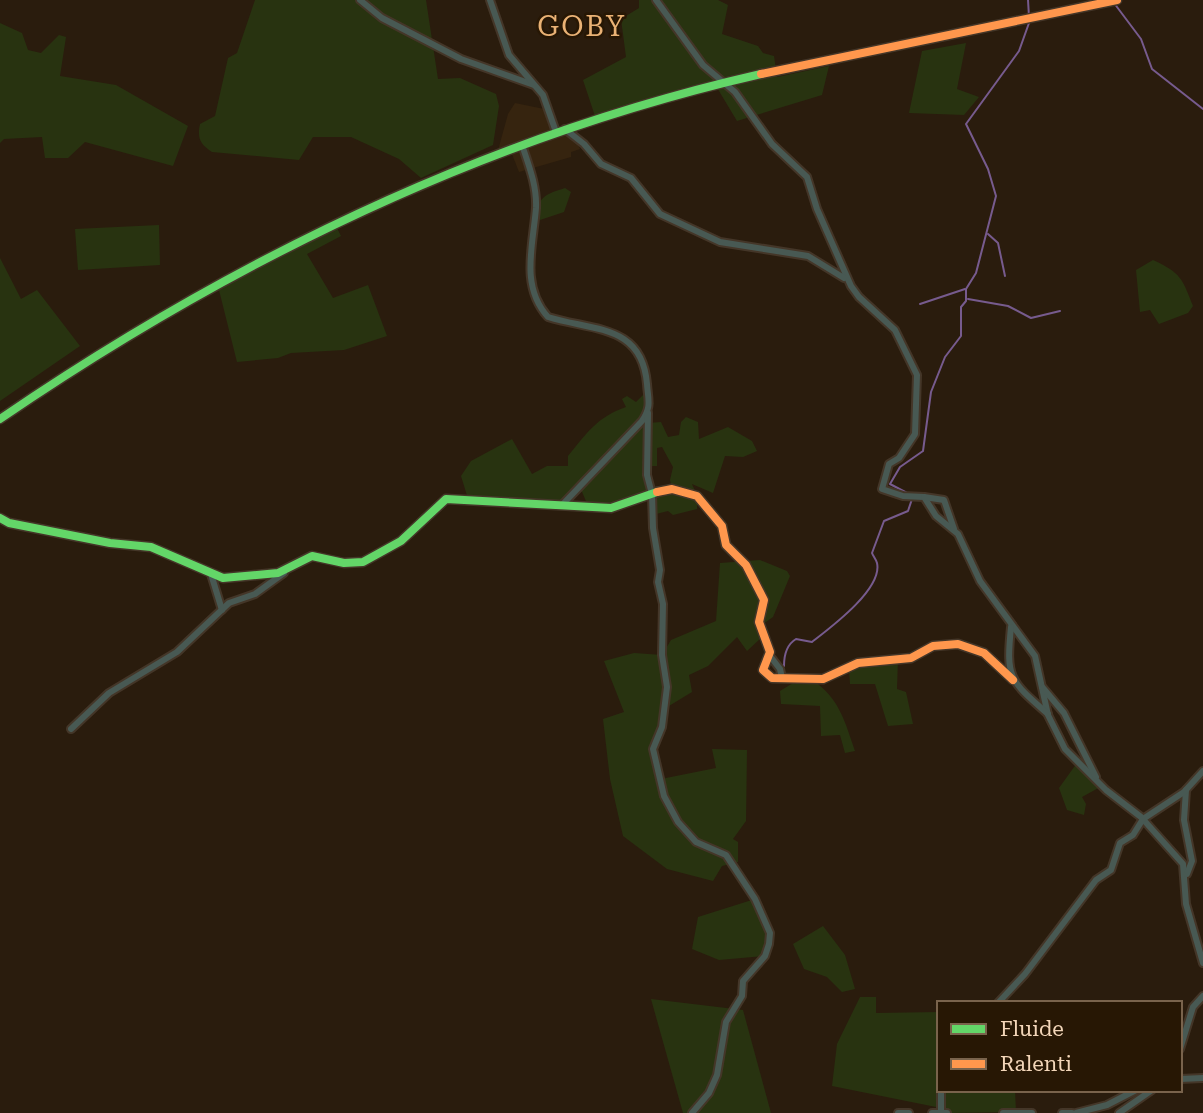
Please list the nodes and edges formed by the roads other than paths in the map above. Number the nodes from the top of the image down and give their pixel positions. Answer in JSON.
{"nodes":[{"id":1,"x":360,"y":0,"type":"edge"},
{"id":2,"x":490,"y":0,"type":"edge"},
{"id":3,"x":656,"y":0,"type":"edge"},
{"id":4,"x":1113,"y":1,"type":"edge"},
{"id":5,"x":724,"y":84,"type":"junction"},
{"id":6,"x":534,"y":85,"type":"junction"},
{"id":7,"x":560,"y":131,"type":"junction"},
{"id":8,"x":522,"y":145,"type":"junction"},
{"id":9,"x":848,"y":281,"type":"junction"},
{"id":10,"x":648,"y":413,"type":"junction"},
{"id":11,"x":0,"y":419,"type":"edge"},
{"id":12,"x":652,"y":494,"type":"junction"},
{"id":13,"x":924,"y":497,"type":"junction"},
{"id":14,"x":563,"y":504,"type":"junction"},
{"id":15,"x":0,"y":518,"type":"edge"},
{"id":16,"x":954,"y":528,"type":"junction"},
{"id":17,"x":289,"y":570,"type":"junction"},
{"id":18,"x":211,"y":574,"type":"junction"},
{"id":19,"x":222,"y":610,"type":"junction"},
{"id":20,"x":1011,"y":627,"type":"junction"},
{"id":21,"x":770,"y":656,"type":"junction"},
{"id":22,"x":782,"y":678,"type":"junction"},
{"id":23,"x":1013,"y":680,"type":"junction"},
{"id":24,"x":1043,"y":688,"type":"junction"},
{"id":25,"x":1048,"y":715,"type":"junction"},
{"id":26,"x":71,"y":729,"type":"dead end"},
{"id":27,"x":1203,"y":771,"type":"edge"},
{"id":28,"x":1106,"y":790,"type":"junction"},
{"id":29,"x":1186,"y":790,"type":"junction"},
{"id":30,"x":1143,"y":819,"type":"junction"},
{"id":31,"x":1184,"y":881,"type":"junction"},
{"id":32,"x":1203,"y":963,"type":"edge"},
{"id":33,"x":1203,"y":996,"type":"edge"},
{"id":34,"x":1000,"y":1001,"type":"edge"},
{"id":35,"x":1182,"y":1042,"type":"edge"},
{"id":36,"x":1203,"y":1078,"type":"edge"},
{"id":37,"x":1182,"y":1079,"type":"edge"},
{"id":38,"x":941,"y":1092,"type":"edge"},
{"id":39,"x":1132,"y":1092,"type":"edge"},
{"id":40,"x":1149,"y":1092,"type":"edge"},
{"id":41,"x":943,"y":1112,"type":"edge"},
{"id":42,"x":692,"y":1113,"type":"edge"},
{"id":43,"x":898,"y":1113,"type":"edge"},
{"id":44,"x":909,"y":1113,"type":"edge"},
{"id":45,"x":932,"y":1113,"type":"edge"},
{"id":46,"x":1003,"y":1113,"type":"edge"},
{"id":47,"x":1032,"y":1113,"type":"edge"},
{"id":48,"x":1062,"y":1113,"type":"edge"},
{"id":49,"x":1074,"y":1113,"type":"edge"},
{"id":50,"x":1119,"y":1113,"type":"edge"}],
"edges":[{"from":1,"to":6,"type":"street"},
{"from":2,"to":6,"type":"street"},
{"from":3,"to":5,"type":"street"},
{"from":4,"to":5,"type":"street"},
{"from":5,"to":7,"type":"street"},
{"from":5,"to":9,"type":"street"},
{"from":6,"to":7,"type":"street"},
{"from":7,"to":8,"type":"street"},
{"from":7,"to":9,"type":"street"},
{"from":8,"to":10,"type":"street"},
{"from":8,"to":11,"type":"street"},
{"from":9,"to":13,"type":"street"},
{"from":10,"to":12,"type":"street"},
{"from":10,"to":14,"type":"street"},
{"from":12,"to":14,"type":"street"},
{"from":12,"to":21,"type":"street"},
{"from":12,"to":42,"type":"street"},
{"from":13,"to":16,"type":"street"},
{"from":13,"to":16,"type":"street"},
{"from":14,"to":17,"type":"street"},
{"from":15,"to":18,"type":"street"},
{"from":16,"to":20,"type":"street"},
{"from":17,"to":18,"type":"street"},
{"from":17,"to":19,"type":"street"},
{"from":18,"to":19,"type":"street"},
{"from":19,"to":26,"type":"street"},
{"from":20,"to":23,"type":"street"},
{"from":20,"to":24,"type":"street"},
{"from":21,"to":22,"type":"street"},
{"from":21,"to":22,"type":"street"},
{"from":22,"to":23,"type":"street"},
{"from":23,"to":25,"type":"street"},
{"from":24,"to":25,"type":"street"},
{"from":24,"to":28,"type":"street"},
{"from":25,"to":28,"type":"street"},
{"from":27,"to":29,"type":"street"},
{"from":28,"to":30,"type":"street"},
{"from":29,"to":30,"type":"street"},
{"from":29,"to":31,"type":"street"},
{"from":30,"to":31,"type":"street"},
{"from":30,"to":34,"type":"street"},
{"from":31,"to":32,"type":"street"},
{"from":33,"to":35,"type":"street"},
{"from":36,"to":37,"type":"street"},
{"from":38,"to":41,"type":"street"},
{"from":39,"to":49,"type":"street"},
{"from":40,"to":50,"type":"street"},
{"from":41,"to":45,"type":"street"},
{"from":43,"to":44,"type":"street"},
{"from":46,"to":47,"type":"street"},
{"from":48,"to":49,"type":"street"}]}
